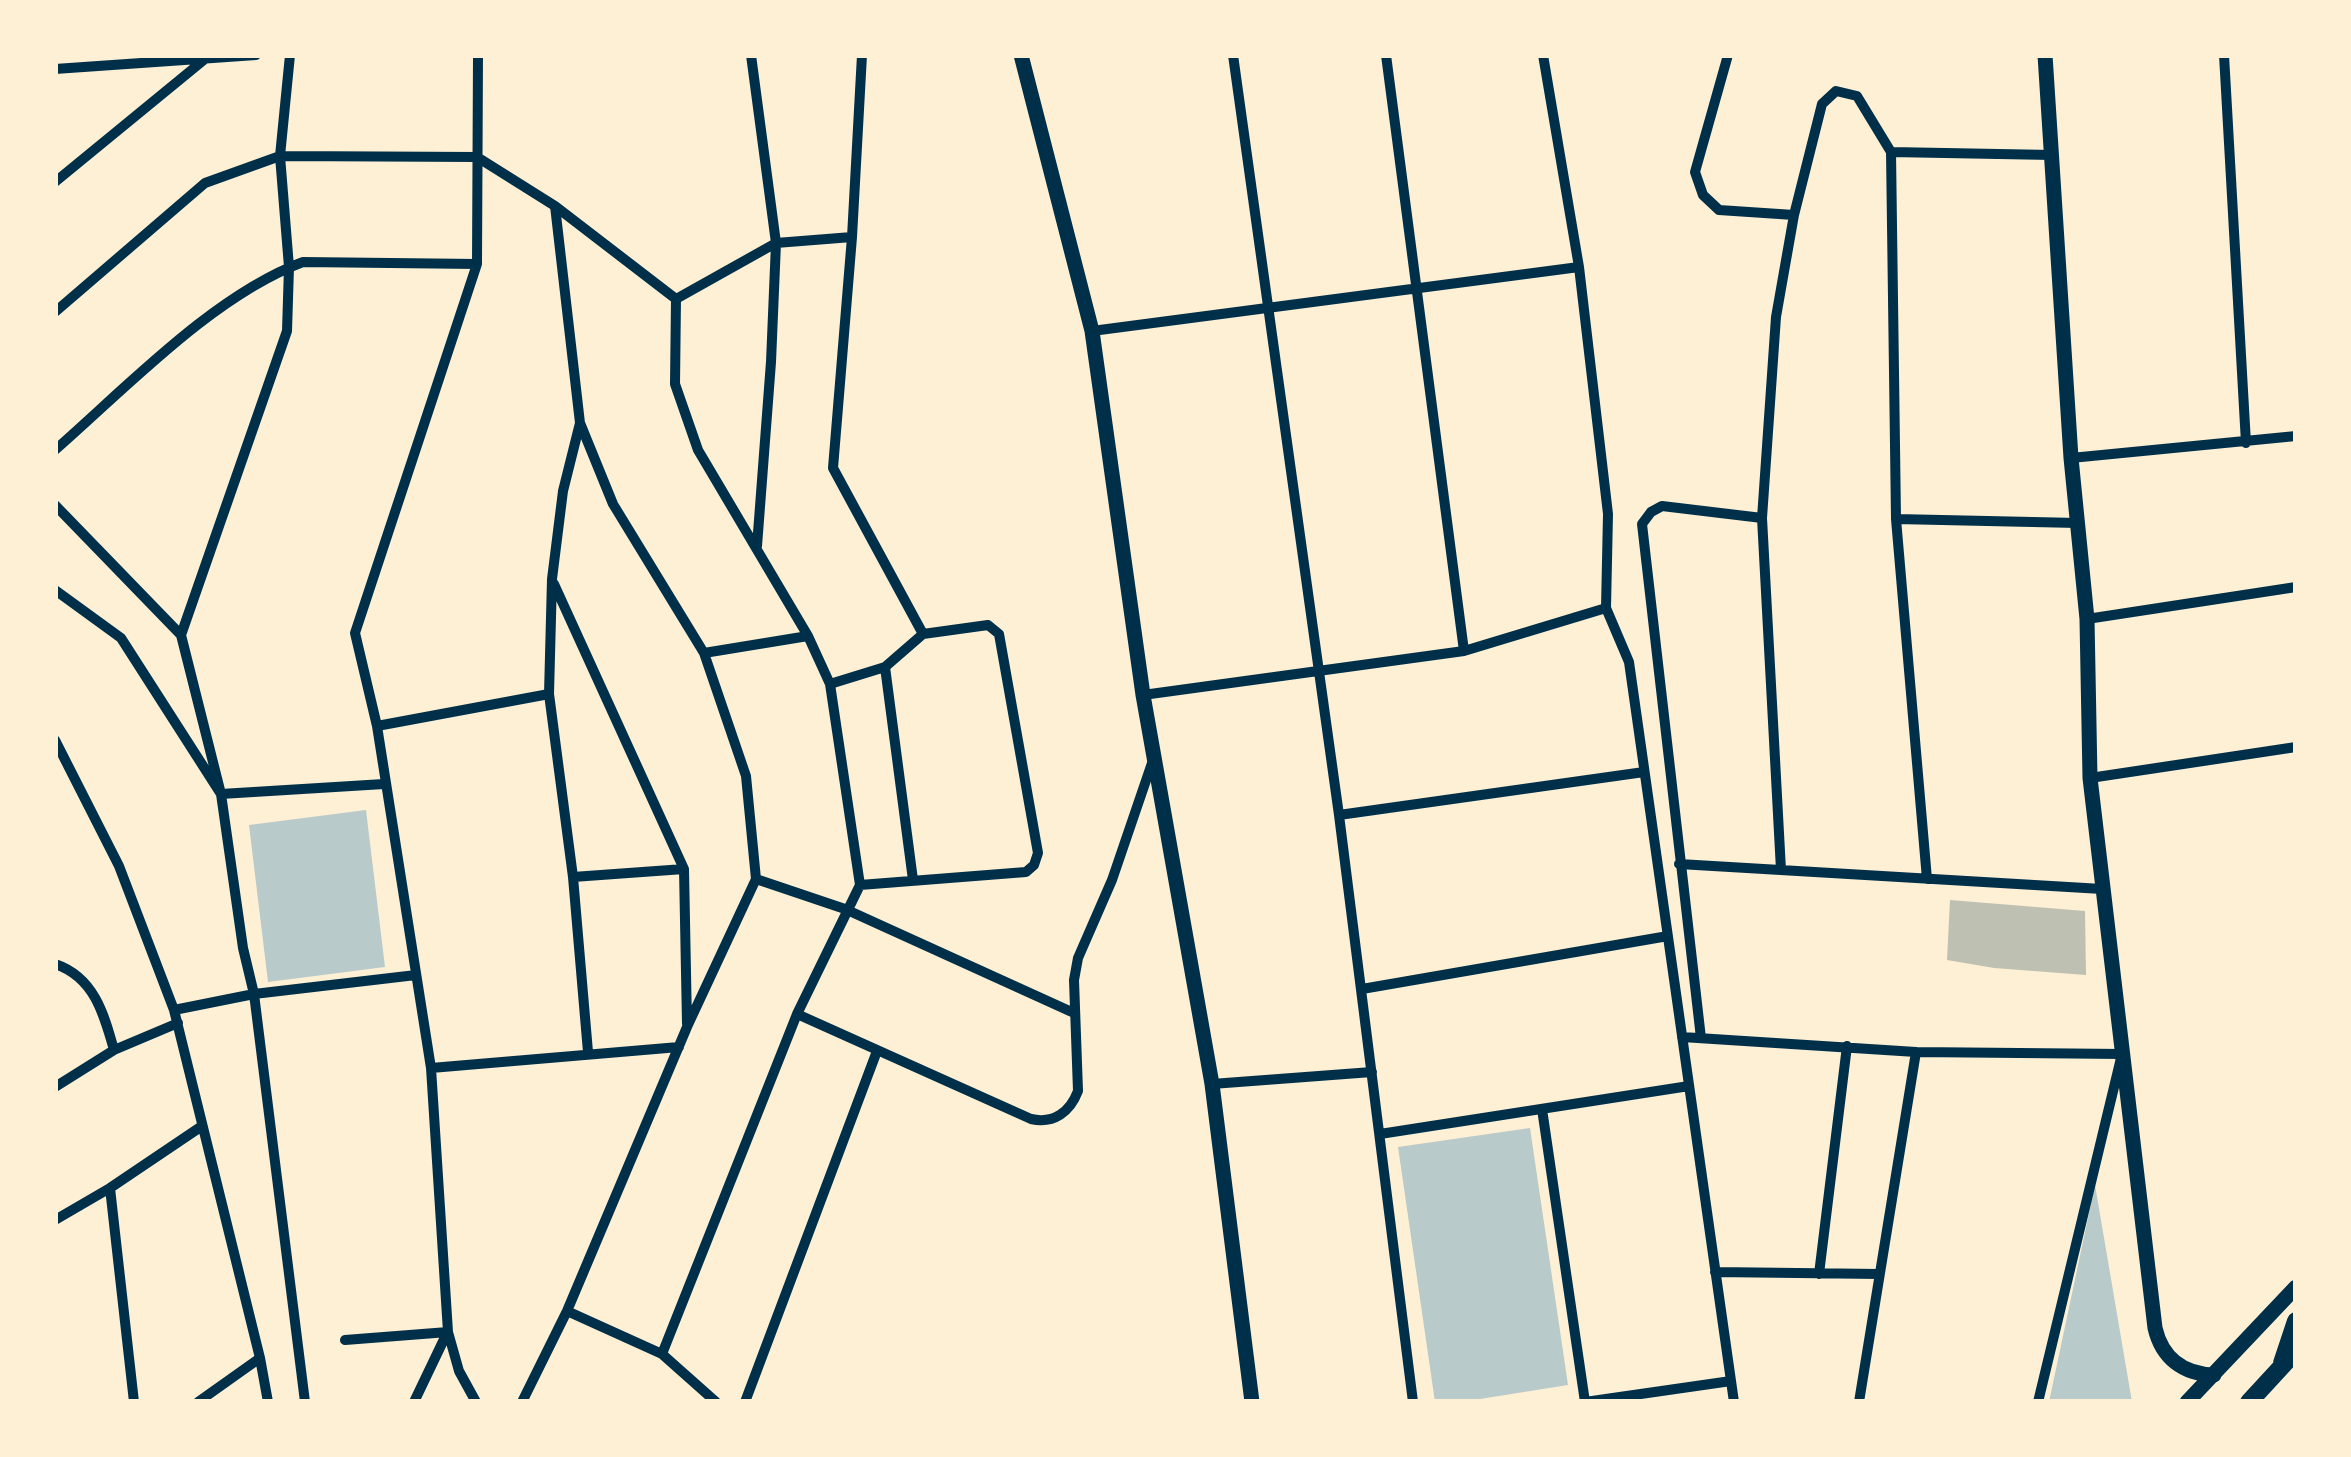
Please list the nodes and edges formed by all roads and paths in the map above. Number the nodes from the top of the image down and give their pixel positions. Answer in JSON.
{"nodes":[{"id":1,"x":256,"y":55,"type":"edge"},
{"id":2,"x":290,"y":55,"type":"edge"},
{"id":3,"x":478,"y":55,"type":"edge"},
{"id":4,"x":751,"y":55,"type":"edge"},
{"id":5,"x":862,"y":55,"type":"edge"},
{"id":6,"x":1232,"y":55,"type":"edge"},
{"id":7,"x":1386,"y":55,"type":"edge"},
{"id":8,"x":1543,"y":55,"type":"edge"},
{"id":9,"x":1728,"y":55,"type":"edge"},
{"id":10,"x":2045,"y":55,"type":"edge"},
{"id":11,"x":2224,"y":55,"type":"edge"},
{"id":12,"x":206,"y":57,"type":"edge"},
{"id":13,"x":1024,"y":60,"type":"edge"},
{"id":14,"x":55,"y":69,"type":"edge"},
{"id":15,"x":1891,"y":152,"type":"junction"},
{"id":16,"x":2052,"y":155,"type":"junction"},
{"id":17,"x":280,"y":156,"type":"junction"},
{"id":18,"x":477,"y":157,"type":"junction"},
{"id":19,"x":55,"y":182,"type":"edge"},
{"id":20,"x":555,"y":206,"type":"junction"},
{"id":21,"x":1794,"y":215,"type":"junction"},
{"id":22,"x":852,"y":237,"type":"junction"},
{"id":23,"x":776,"y":243,"type":"junction"},
{"id":24,"x":477,"y":264,"type":"junction"},
{"id":25,"x":289,"y":267,"type":"junction"},
{"id":26,"x":1579,"y":268,"type":"junction"},
{"id":27,"x":1416,"y":289,"type":"junction"},
{"id":28,"x":676,"y":299,"type":"junction"},
{"id":29,"x":1268,"y":308,"type":"junction"},
{"id":30,"x":55,"y":312,"type":"edge"},
{"id":31,"x":1092,"y":331,"type":"junction"},
{"id":32,"x":580,"y":423,"type":"junction"},
{"id":33,"x":2296,"y":436,"type":"edge"},
{"id":34,"x":2246,"y":443,"type":"junction"},
{"id":35,"x":55,"y":450,"type":"edge"},
{"id":36,"x":2070,"y":458,"type":"junction"},
{"id":37,"x":55,"y":505,"type":"edge"},
{"id":38,"x":1762,"y":518,"type":"junction"},
{"id":39,"x":1896,"y":519,"type":"junction"},
{"id":40,"x":2078,"y":523,"type":"junction"},
{"id":41,"x":757,"y":547,"type":"junction"},
{"id":42,"x":552,"y":578,"type":"junction"},
{"id":43,"x":2296,"y":587,"type":"edge"},
{"id":44,"x":55,"y":590,"type":"edge"},
{"id":45,"x":1606,"y":608,"type":"junction"},
{"id":46,"x":2087,"y":619,"type":"junction"},
{"id":47,"x":923,"y":634,"type":"junction"},
{"id":48,"x":181,"y":636,"type":"junction"},
{"id":49,"x":808,"y":636,"type":"junction"},
{"id":50,"x":1464,"y":651,"type":"junction"},
{"id":51,"x":704,"y":653,"type":"junction"},
{"id":52,"x":885,"y":668,"type":"junction"},
{"id":53,"x":1320,"y":671,"type":"junction"},
{"id":54,"x":830,"y":684,"type":"junction"},
{"id":55,"x":549,"y":694,"type":"junction"},
{"id":56,"x":1143,"y":695,"type":"junction"},
{"id":57,"x":377,"y":726,"type":"junction"},
{"id":58,"x":55,"y":740,"type":"edge"},
{"id":59,"x":2296,"y":747,"type":"edge"},
{"id":60,"x":1154,"y":758,"type":"junction"},
{"id":61,"x":1644,"y":772,"type":"junction"},
{"id":62,"x":2090,"y":778,"type":"junction"},
{"id":63,"x":384,"y":784,"type":"junction"},
{"id":64,"x":221,"y":794,"type":"junction"},
{"id":65,"x":1339,"y":816,"type":"junction"},
{"id":66,"x":1679,"y":864,"type":"junction"},
{"id":67,"x":684,"y":868,"type":"junction"},
{"id":68,"x":1781,"y":870,"type":"junction"},
{"id":69,"x":573,"y":877,"type":"junction"},
{"id":70,"x":756,"y":879,"type":"junction"},
{"id":71,"x":913,"y":880,"type":"junction"},
{"id":72,"x":1927,"y":880,"type":"junction"},
{"id":73,"x":860,"y":884,"type":"junction"},
{"id":74,"x":2102,"y":889,"type":"junction"},
{"id":75,"x":845,"y":909,"type":"junction"},
{"id":76,"x":1668,"y":936,"type":"junction"},
{"id":77,"x":55,"y":964,"type":"edge"},
{"id":78,"x":416,"y":975,"type":"junction"},
{"id":79,"x":1362,"y":989,"type":"junction"},
{"id":80,"x":254,"y":994,"type":"junction"},
{"id":81,"x":174,"y":1010,"type":"junction"},
{"id":82,"x":1074,"y":1013,"type":"junction"},
{"id":83,"x":797,"y":1014,"type":"junction"},
{"id":84,"x":178,"y":1023,"type":"junction"},
{"id":85,"x":687,"y":1028,"type":"junction"},
{"id":86,"x":1682,"y":1037,"type":"junction"},
{"id":87,"x":1701,"y":1038,"type":"junction"},
{"id":88,"x":1847,"y":1046,"type":"junction"},
{"id":89,"x":679,"y":1047,"type":"junction"},
{"id":90,"x":114,"y":1050,"type":"junction"},
{"id":91,"x":877,"y":1051,"type":"junction"},
{"id":92,"x":588,"y":1052,"type":"junction"},
{"id":93,"x":1916,"y":1052,"type":"junction"},
{"id":94,"x":2122,"y":1054,"type":"junction"},
{"id":95,"x":431,"y":1068,"type":"junction"},
{"id":96,"x":1372,"y":1072,"type":"junction"},
{"id":97,"x":1212,"y":1084,"type":"junction"},
{"id":98,"x":1689,"y":1086,"type":"junction"},
{"id":99,"x":55,"y":1087,"type":"edge"},
{"id":100,"x":1542,"y":1109,"type":"junction"},
{"id":101,"x":202,"y":1126,"type":"junction"},
{"id":102,"x":1380,"y":1134,"type":"junction"},
{"id":103,"x":110,"y":1188,"type":"junction"},
{"id":104,"x":55,"y":1220,"type":"edge"},
{"id":105,"x":1715,"y":1272,"type":"junction"},
{"id":106,"x":1819,"y":1274,"type":"junction"},
{"id":107,"x":1879,"y":1274,"type":"junction"},
{"id":108,"x":2296,"y":1287,"type":"edge"},
{"id":109,"x":566,"y":1311,"type":"junction"},
{"id":110,"x":2296,"y":1321,"type":"edge"},
{"id":111,"x":448,"y":1332,"type":"junction"},
{"id":112,"x":344,"y":1340,"type":"dead end"},
{"id":113,"x":2296,"y":1351,"type":"edge"},
{"id":114,"x":662,"y":1354,"type":"junction"},
{"id":115,"x":260,"y":1358,"type":"junction"},
{"id":116,"x":2280,"y":1369,"type":"junction"},
{"id":117,"x":2214,"y":1375,"type":"junction"},
{"id":118,"x":1730,"y":1381,"type":"junction"},
{"id":119,"x":134,"y":1402,"type":"edge"},
{"id":120,"x":198,"y":1402,"type":"edge"},
{"id":121,"x":268,"y":1402,"type":"edge"},
{"id":122,"x":305,"y":1402,"type":"edge"},
{"id":123,"x":414,"y":1402,"type":"edge"},
{"id":124,"x":476,"y":1402,"type":"edge"},
{"id":125,"x":522,"y":1402,"type":"edge"},
{"id":126,"x":716,"y":1402,"type":"edge"},
{"id":127,"x":745,"y":1402,"type":"edge"},
{"id":128,"x":1252,"y":1402,"type":"edge"},
{"id":129,"x":1413,"y":1402,"type":"edge"},
{"id":130,"x":1585,"y":1402,"type":"edge"},
{"id":131,"x":1734,"y":1402,"type":"edge"},
{"id":132,"x":1859,"y":1402,"type":"edge"},
{"id":133,"x":2038,"y":1402,"type":"edge"},
{"id":134,"x":2187,"y":1402,"type":"edge"},
{"id":135,"x":2249,"y":1402,"type":"edge"}],
"edges":[{"from":1,"to":12,"type":"street"},
{"from":2,"to":17,"type":"street"},
{"from":3,"to":18,"type":"street"},
{"from":4,"to":23,"type":"street"},
{"from":5,"to":22,"type":"street"},
{"from":6,"to":29,"type":"street"},
{"from":7,"to":27,"type":"street"},
{"from":8,"to":26,"type":"street"},
{"from":9,"to":21,"type":"street"},
{"from":10,"to":16,"type":"main road"},
{"from":11,"to":34,"type":"street"},
{"from":12,"to":14,"type":"street"},
{"from":12,"to":19,"type":"street"},
{"from":13,"to":31,"type":"main road"},
{"from":15,"to":16,"type":"street"},
{"from":15,"to":21,"type":"street"},
{"from":15,"to":39,"type":"street"},
{"from":16,"to":36,"type":"main road"},
{"from":17,"to":18,"type":"street"},
{"from":17,"to":25,"type":"street"},
{"from":17,"to":30,"type":"street"},
{"from":18,"to":20,"type":"street"},
{"from":18,"to":24,"type":"street"},
{"from":20,"to":28,"type":"street"},
{"from":20,"to":32,"type":"street"},
{"from":21,"to":38,"type":"street"},
{"from":22,"to":23,"type":"street"},
{"from":22,"to":47,"type":"street"},
{"from":23,"to":28,"type":"street"},
{"from":23,"to":41,"type":"street"},
{"from":24,"to":25,"type":"street"},
{"from":24,"to":57,"type":"street"},
{"from":25,"to":35,"type":"street"},
{"from":25,"to":48,"type":"street"},
{"from":26,"to":27,"type":"street"},
{"from":26,"to":45,"type":"street"},
{"from":27,"to":29,"type":"street"},
{"from":27,"to":50,"type":"street"},
{"from":28,"to":41,"type":"street"},
{"from":29,"to":31,"type":"street"},
{"from":29,"to":53,"type":"street"},
{"from":31,"to":56,"type":"main road"},
{"from":32,"to":42,"type":"street"},
{"from":32,"to":51,"type":"street"},
{"from":33,"to":34,"type":"street"},
{"from":34,"to":36,"type":"street"},
{"from":36,"to":40,"type":"main road"},
{"from":37,"to":48,"type":"street"},
{"from":38,"to":66,"type":"street"},
{"from":38,"to":68,"type":"street"},
{"from":39,"to":40,"type":"street"},
{"from":39,"to":72,"type":"street"},
{"from":40,"to":46,"type":"main road"},
{"from":41,"to":49,"type":"street"},
{"from":42,"to":55,"type":"street"},
{"from":42,"to":67,"type":"street"},
{"from":43,"to":46,"type":"street"},
{"from":44,"to":64,"type":"street"},
{"from":45,"to":50,"type":"street"},
{"from":45,"to":61,"type":"street"},
{"from":46,"to":62,"type":"main road"},
{"from":47,"to":52,"type":"street"},
{"from":47,"to":71,"type":"street"},
{"from":48,"to":64,"type":"street"},
{"from":49,"to":51,"type":"street"},
{"from":49,"to":54,"type":"street"},
{"from":50,"to":53,"type":"street"},
{"from":51,"to":70,"type":"street"},
{"from":52,"to":54,"type":"street"},
{"from":52,"to":71,"type":"street"},
{"from":53,"to":56,"type":"street"},
{"from":53,"to":65,"type":"street"},
{"from":54,"to":73,"type":"street"},
{"from":55,"to":57,"type":"street"},
{"from":55,"to":69,"type":"street"},
{"from":56,"to":60,"type":"main road"},
{"from":57,"to":63,"type":"street"},
{"from":58,"to":81,"type":"street"},
{"from":59,"to":62,"type":"street"},
{"from":60,"to":82,"type":"street"},
{"from":60,"to":97,"type":"main road"},
{"from":61,"to":65,"type":"street"},
{"from":61,"to":76,"type":"street"},
{"from":62,"to":74,"type":"main road"},
{"from":63,"to":64,"type":"street"},
{"from":63,"to":78,"type":"street"},
{"from":64,"to":80,"type":"street"},
{"from":65,"to":79,"type":"street"},
{"from":66,"to":68,"type":"street"},
{"from":66,"to":87,"type":"street"},
{"from":67,"to":69,"type":"street"},
{"from":67,"to":85,"type":"street"},
{"from":68,"to":72,"type":"street"},
{"from":69,"to":92,"type":"street"},
{"from":70,"to":75,"type":"street"},
{"from":70,"to":85,"type":"street"},
{"from":71,"to":73,"type":"street"},
{"from":72,"to":74,"type":"street"},
{"from":73,"to":75,"type":"street"},
{"from":74,"to":94,"type":"main road"},
{"from":75,"to":82,"type":"street"},
{"from":75,"to":83,"type":"street"},
{"from":76,"to":79,"type":"street"},
{"from":76,"to":86,"type":"street"},
{"from":77,"to":90,"type":"street"},
{"from":78,"to":80,"type":"street"},
{"from":78,"to":95,"type":"street"},
{"from":79,"to":96,"type":"street"},
{"from":80,"to":81,"type":"street"},
{"from":80,"to":122,"type":"street"},
{"from":81,"to":84,"type":"street"},
{"from":82,"to":91,"type":"street"},
{"from":83,"to":91,"type":"street"},
{"from":83,"to":114,"type":"street"},
{"from":84,"to":90,"type":"street"},
{"from":84,"to":101,"type":"street"},
{"from":85,"to":89,"type":"street"},
{"from":86,"to":87,"type":"street"},
{"from":86,"to":98,"type":"street"},
{"from":87,"to":88,"type":"street"},
{"from":88,"to":93,"type":"street"},
{"from":88,"to":106,"type":"street"},
{"from":89,"to":92,"type":"street"},
{"from":89,"to":109,"type":"street"},
{"from":90,"to":99,"type":"street"},
{"from":91,"to":127,"type":"street"},
{"from":92,"to":95,"type":"street"},
{"from":93,"to":94,"type":"street"},
{"from":93,"to":107,"type":"street"},
{"from":94,"to":117,"type":"main road"},
{"from":94,"to":133,"type":"street"},
{"from":95,"to":111,"type":"street"},
{"from":96,"to":97,"type":"street"},
{"from":96,"to":102,"type":"street"},
{"from":97,"to":128,"type":"main road"},
{"from":98,"to":100,"type":"street"},
{"from":98,"to":105,"type":"street"},
{"from":100,"to":102,"type":"street"},
{"from":100,"to":130,"type":"street"},
{"from":101,"to":103,"type":"street"},
{"from":101,"to":115,"type":"street"},
{"from":102,"to":129,"type":"street"},
{"from":103,"to":104,"type":"street"},
{"from":103,"to":119,"type":"street"},
{"from":105,"to":106,"type":"street"},
{"from":105,"to":118,"type":"street"},
{"from":106,"to":107,"type":"street"},
{"from":107,"to":132,"type":"street"},
{"from":108,"to":117,"type":"main road"},
{"from":109,"to":114,"type":"street"},
{"from":109,"to":125,"type":"street"},
{"from":110,"to":116,"type":"highway"},
{"from":111,"to":112,"type":"street"},
{"from":111,"to":123,"type":"street"},
{"from":111,"to":124,"type":"street"},
{"from":113,"to":116,"type":"highway"},
{"from":114,"to":126,"type":"street"},
{"from":115,"to":120,"type":"street"},
{"from":115,"to":121,"type":"street"},
{"from":116,"to":135,"type":"highway"},
{"from":117,"to":134,"type":"main road"},
{"from":118,"to":130,"type":"street"},
{"from":118,"to":131,"type":"street"}]}
